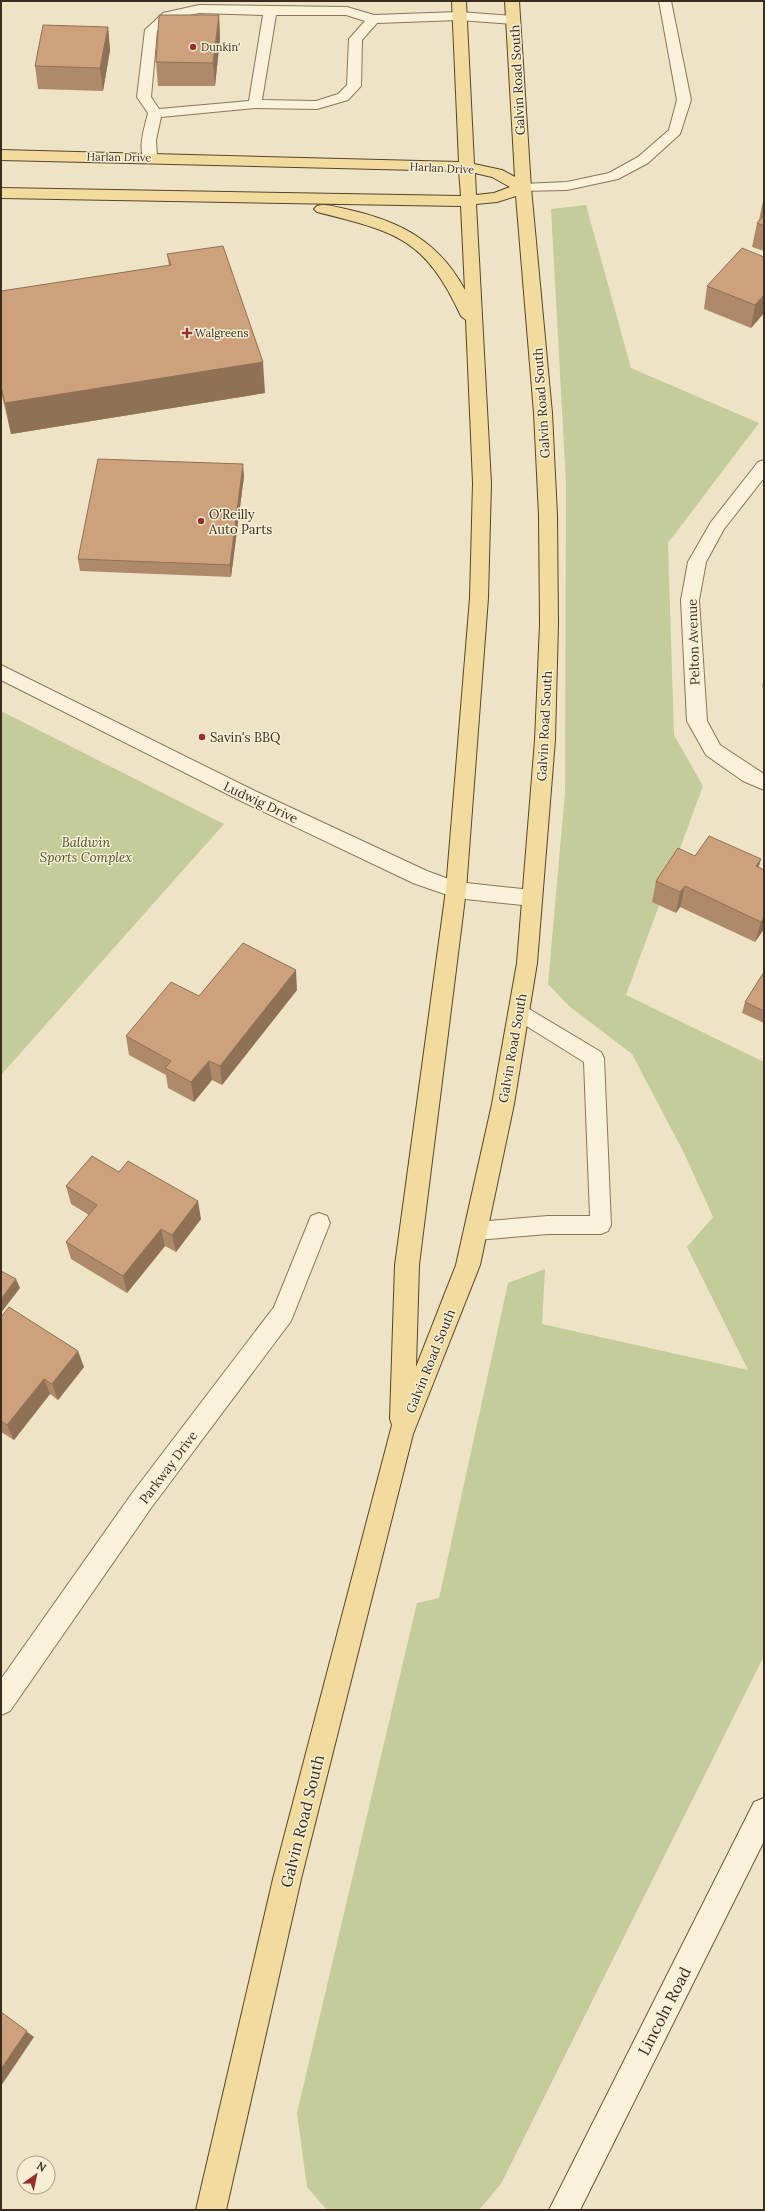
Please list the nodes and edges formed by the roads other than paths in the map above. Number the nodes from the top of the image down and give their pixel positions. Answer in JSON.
{"nodes":[{"id":1,"x":459,"y":1,"type":"edge"},
{"id":2,"x":512,"y":1,"type":"edge"},
{"id":3,"x":665,"y":1,"type":"edge"},
{"id":4,"x":270,"y":11,"type":"junction"},
{"id":5,"x":459,"y":16,"type":"junction"},
{"id":6,"x":373,"y":19,"type":"junction"},
{"id":7,"x":513,"y":20,"type":"junction"},
{"id":8,"x":255,"y":104,"type":"junction"},
{"id":9,"x":154,"y":113,"type":"junction"},
{"id":10,"x":1,"y":155,"type":"edge"},
{"id":11,"x":150,"y":158,"type":"junction"},
{"id":12,"x":466,"y":167,"type":"junction"},
{"id":13,"x":523,"y":188,"type":"junction"},
{"id":14,"x":1,"y":193,"type":"edge"},
{"id":15,"x":228,"y":198,"type":"junction"},
{"id":16,"x":468,"y":201,"type":"junction"},
{"id":17,"x":474,"y":328,"type":"junction"},
{"id":18,"x":764,"y":466,"type":"edge"},
{"id":19,"x":1,"y":672,"type":"edge"},
{"id":20,"x":764,"y":783,"type":"edge"},
{"id":21,"x":456,"y":890,"type":"junction"},
{"id":22,"x":532,"y":898,"type":"junction"},
{"id":23,"x":519,"y":1011,"type":"junction"},
{"id":24,"x":319,"y":1223,"type":"dead end"},
{"id":25,"x":476,"y":1231,"type":"junction"},
{"id":26,"x":401,"y":1434,"type":"junction"},
{"id":27,"x":1,"y":1702,"type":"edge"},
{"id":28,"x":764,"y":1812,"type":"edge"},
{"id":29,"x":211,"y":2210,"type":"edge"},
{"id":30,"x":564,"y":2210,"type":"edge"}],
"edges":[{"from":1,"to":5,"type":"main road","name":"Galvin Road South"},
{"from":2,"to":7,"type":"main road","name":"Galvin Road South"},
{"from":3,"to":13,"type":"lane"},
{"from":4,"to":6,"type":"lane"},
{"from":4,"to":8,"type":"lane"},
{"from":4,"to":9,"type":"lane"},
{"from":5,"to":6,"type":"lane"},
{"from":5,"to":7,"type":"lane"},
{"from":5,"to":12,"type":"main road","name":"Galvin Road South"},
{"from":6,"to":8,"type":"lane"},
{"from":7,"to":13,"type":"main road","name":"Galvin Road South"},
{"from":8,"to":9,"type":"lane"},
{"from":9,"to":11,"type":"lane"},
{"from":10,"to":11,"type":"main road","name":"Harlan Drive"},
{"from":11,"to":12,"type":"main road","name":"Harlan Drive"},
{"from":12,"to":13,"type":"main road","name":"Harlan Drive"},
{"from":12,"to":16,"type":"main road","name":"Galvin Road South"},
{"from":13,"to":16,"type":"main road"},
{"from":13,"to":22,"type":"main road","name":"Galvin Road South"},
{"from":14,"to":15,"type":"main road"},
{"from":15,"to":16,"type":"main road"},
{"from":15,"to":17,"type":"main road"},
{"from":16,"to":17,"type":"main road","name":"Galvin Road South"},
{"from":17,"to":21,"type":"main road","name":"Galvin Road South"},
{"from":18,"to":20,"type":"street","name":"Pelton Avenue"},
{"from":19,"to":21,"type":"street","name":"Ludwig Drive"},
{"from":21,"to":22,"type":"street","name":"Ludwig Drive"},
{"from":21,"to":26,"type":"main road","name":"Galvin Road South"},
{"from":22,"to":23,"type":"main road","name":"Galvin Road South"},
{"from":23,"to":25,"type":"main road","name":"Galvin Road South"},
{"from":23,"to":25,"type":"lane"},
{"from":24,"to":27,"type":"street","name":"Parkway Drive"},
{"from":25,"to":26,"type":"main road","name":"Galvin Road South"},
{"from":26,"to":29,"type":"main road","name":"Galvin Road South"},
{"from":28,"to":30,"type":"street","name":"Lincoln Road"}]}
